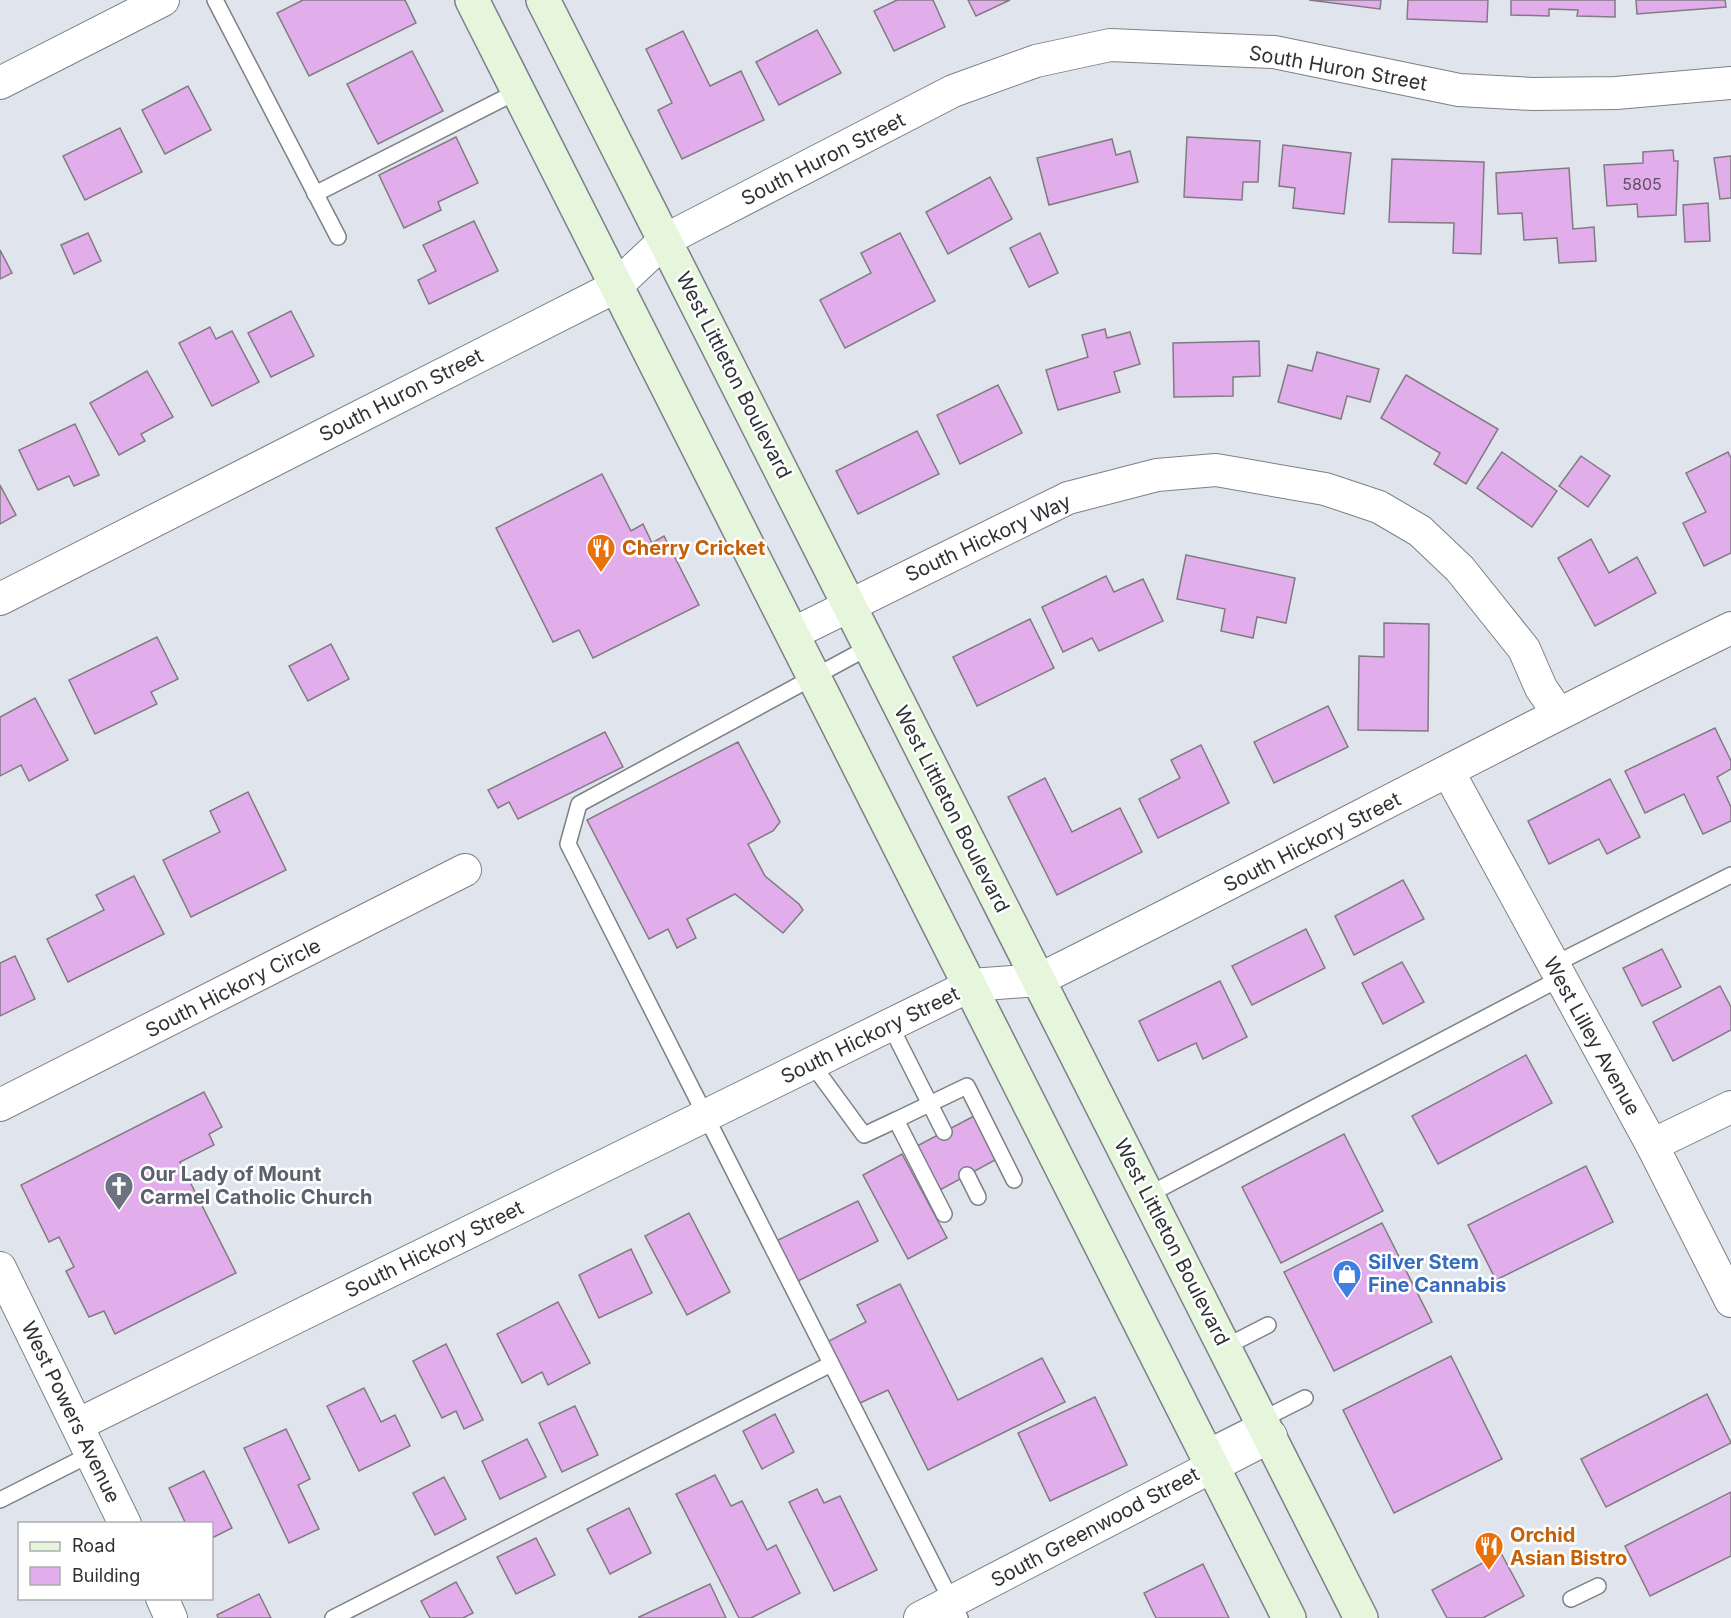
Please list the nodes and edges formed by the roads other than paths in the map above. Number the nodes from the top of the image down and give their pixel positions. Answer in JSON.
{"nodes":[{"id":1,"x":215,"y":0,"type":"edge"},
{"id":2,"x":472,"y":0,"type":"edge"},
{"id":3,"x":543,"y":0,"type":"edge"},
{"id":4,"x":148,"y":3,"type":"edge"},
{"id":5,"x":0,"y":83,"type":"edge"},
{"id":6,"x":1731,"y":83,"type":"edge"},
{"id":7,"x":518,"y":91,"type":"junction"},
{"id":8,"x":315,"y":194,"type":"junction"},
{"id":9,"x":338,"y":237,"type":"dead end"},
{"id":10,"x":665,"y":240,"type":"junction"},
{"id":11,"x":615,"y":286,"type":"junction"},
{"id":12,"x":0,"y":599,"type":"edge"},
{"id":13,"x":851,"y":604,"type":"junction"},
{"id":14,"x":1731,"y":628,"type":"edge"},
{"id":15,"x":792,"y":634,"type":"junction"},
{"id":16,"x":871,"y":646,"type":"junction"},
{"id":17,"x":813,"y":676,"type":"junction"},
{"id":18,"x":1558,"y":713,"type":"junction"},
{"id":19,"x":1449,"y":773,"type":"junction"},
{"id":20,"x":465,"y":870,"type":"dead end"},
{"id":21,"x":1731,"y":875,"type":"edge"},
{"id":22,"x":1557,"y":972,"type":"junction"},
{"id":23,"x":1038,"y":980,"type":"junction"},
{"id":24,"x":971,"y":985,"type":"junction"},
{"id":25,"x":890,"y":1025,"type":"junction"},
{"id":26,"x":812,"y":1064,"type":"junction"},
{"id":27,"x":930,"y":1103,"type":"junction"},
{"id":28,"x":0,"y":1106,"type":"edge"},
{"id":29,"x":1731,"y":1107,"type":"edge"},
{"id":30,"x":704,"y":1117,"type":"junction"},
{"id":31,"x":896,"y":1120,"type":"junction"},
{"id":32,"x":944,"y":1132,"type":"dead end"},
{"id":33,"x":1652,"y":1145,"type":"junction"},
{"id":34,"x":967,"y":1175,"type":"dead end"},
{"id":35,"x":1014,"y":1180,"type":"dead end"},
{"id":36,"x":1148,"y":1195,"type":"junction"},
{"id":37,"x":978,"y":1197,"type":"dead end"},
{"id":38,"x":944,"y":1214,"type":"dead end"},
{"id":39,"x":0,"y":1268,"type":"edge"},
{"id":40,"x":1731,"y":1301,"type":"edge"},
{"id":41,"x":9,"y":1308,"type":"edge"},
{"id":42,"x":1268,"y":1326,"type":"dead end"},
{"id":43,"x":1225,"y":1347,"type":"junction"},
{"id":44,"x":831,"y":1364,"type":"junction"},
{"id":45,"x":1305,"y":1398,"type":"dead end"},
{"id":46,"x":77,"y":1425,"type":"junction"},
{"id":47,"x":1266,"y":1428,"type":"junction"},
{"id":48,"x":91,"y":1454,"type":"junction"},
{"id":49,"x":1208,"y":1458,"type":"junction"},
{"id":50,"x":0,"y":1500,"type":"edge"},
{"id":51,"x":124,"y":1522,"type":"edge"},
{"id":52,"x":1598,"y":1586,"type":"dead end"},
{"id":53,"x":1571,"y":1599,"type":"dead end"},
{"id":54,"x":162,"y":1600,"type":"edge"},
{"id":55,"x":956,"y":1610,"type":"edge"},
{"id":56,"x":171,"y":1618,"type":"edge"},
{"id":57,"x":333,"y":1618,"type":"edge"},
{"id":58,"x":920,"y":1618,"type":"edge"},
{"id":59,"x":1289,"y":1618,"type":"edge"},
{"id":60,"x":1361,"y":1618,"type":"edge"}],
"edges":[{"from":1,"to":8,"type":"lane"},
{"from":2,"to":7,"type":"main road"},
{"from":3,"to":10,"type":"main road","name":"West Littleton Boulevard"},
{"from":4,"to":5,"type":"street"},
{"from":6,"to":10,"type":"street","name":"South Huron Street"},
{"from":7,"to":8,"type":"lane"},
{"from":7,"to":11,"type":"main road"},
{"from":8,"to":9,"type":"lane"},
{"from":10,"to":11,"type":"street","name":"South Huron Street"},
{"from":10,"to":13,"type":"main road","name":"West Littleton Boulevard"},
{"from":11,"to":12,"type":"street","name":"South Huron Street"},
{"from":11,"to":15,"type":"main road"},
{"from":13,"to":15,"type":"street","name":"South Hickory Way"},
{"from":13,"to":16,"type":"main road","name":"West Littleton Boulevard"},
{"from":13,"to":18,"type":"street","name":"South Hickory Way"},
{"from":14,"to":18,"type":"street","name":"South Hickory Street"},
{"from":15,"to":17,"type":"main road"},
{"from":16,"to":17,"type":"lane"},
{"from":16,"to":23,"type":"main road","name":"West Littleton Boulevard"},
{"from":17,"to":24,"type":"main road"},
{"from":17,"to":30,"type":"lane"},
{"from":18,"to":19,"type":"street","name":"South Hickory Street"},
{"from":19,"to":22,"type":"street","name":"West Lilley Avenue"},
{"from":19,"to":23,"type":"street","name":"South Hickory Street"},
{"from":20,"to":28,"type":"street","name":"South Hickory Circle"},
{"from":21,"to":22,"type":"lane"},
{"from":22,"to":33,"type":"street","name":"West Lilley Avenue"},
{"from":22,"to":36,"type":"lane"},
{"from":23,"to":24,"type":"street","name":"South Hickory Street"},
{"from":23,"to":36,"type":"main road","name":"West Littleton Boulevard"},
{"from":24,"to":25,"type":"street","name":"South Hickory Street"},
{"from":24,"to":49,"type":"main road"},
{"from":25,"to":26,"type":"street","name":"South Hickory Street"},
{"from":25,"to":27,"type":"lane"},
{"from":26,"to":30,"type":"street","name":"South Hickory Street"},
{"from":26,"to":31,"type":"lane"},
{"from":27,"to":31,"type":"lane"},
{"from":27,"to":32,"type":"lane"},
{"from":27,"to":35,"type":"lane"},
{"from":29,"to":33,"type":"street"},
{"from":30,"to":44,"type":"lane"},
{"from":30,"to":46,"type":"street","name":"South Hickory Street"},
{"from":31,"to":38,"type":"lane"},
{"from":33,"to":40,"type":"street","name":"West Lilley Avenue"},
{"from":34,"to":37,"type":"lane"},
{"from":36,"to":43,"type":"main road","name":"West Littleton Boulevard"},
{"from":39,"to":41,"type":"street","name":"West Powers Avenue"},
{"from":41,"to":46,"type":"street","name":"West Powers Avenue"},
{"from":42,"to":43,"type":"lane"},
{"from":43,"to":47,"type":"main road","name":"West Littleton Boulevard"},
{"from":44,"to":55,"type":"lane"},
{"from":44,"to":57,"type":"lane"},
{"from":45,"to":47,"type":"lane"},
{"from":46,"to":48,"type":"street","name":"West Powers Avenue"},
{"from":47,"to":49,"type":"street","name":"South Greenwood Street"},
{"from":47,"to":60,"type":"main road","name":"West Littleton Boulevard"},
{"from":48,"to":50,"type":"lane"},
{"from":48,"to":51,"type":"street","name":"West Powers Avenue"},
{"from":49,"to":55,"type":"street","name":"South Greenwood Street"},
{"from":49,"to":59,"type":"main road"},
{"from":52,"to":53,"type":"lane"},
{"from":54,"to":56,"type":"street"},
{"from":55,"to":58,"type":"street","name":"South Greenwood Street"}]}
